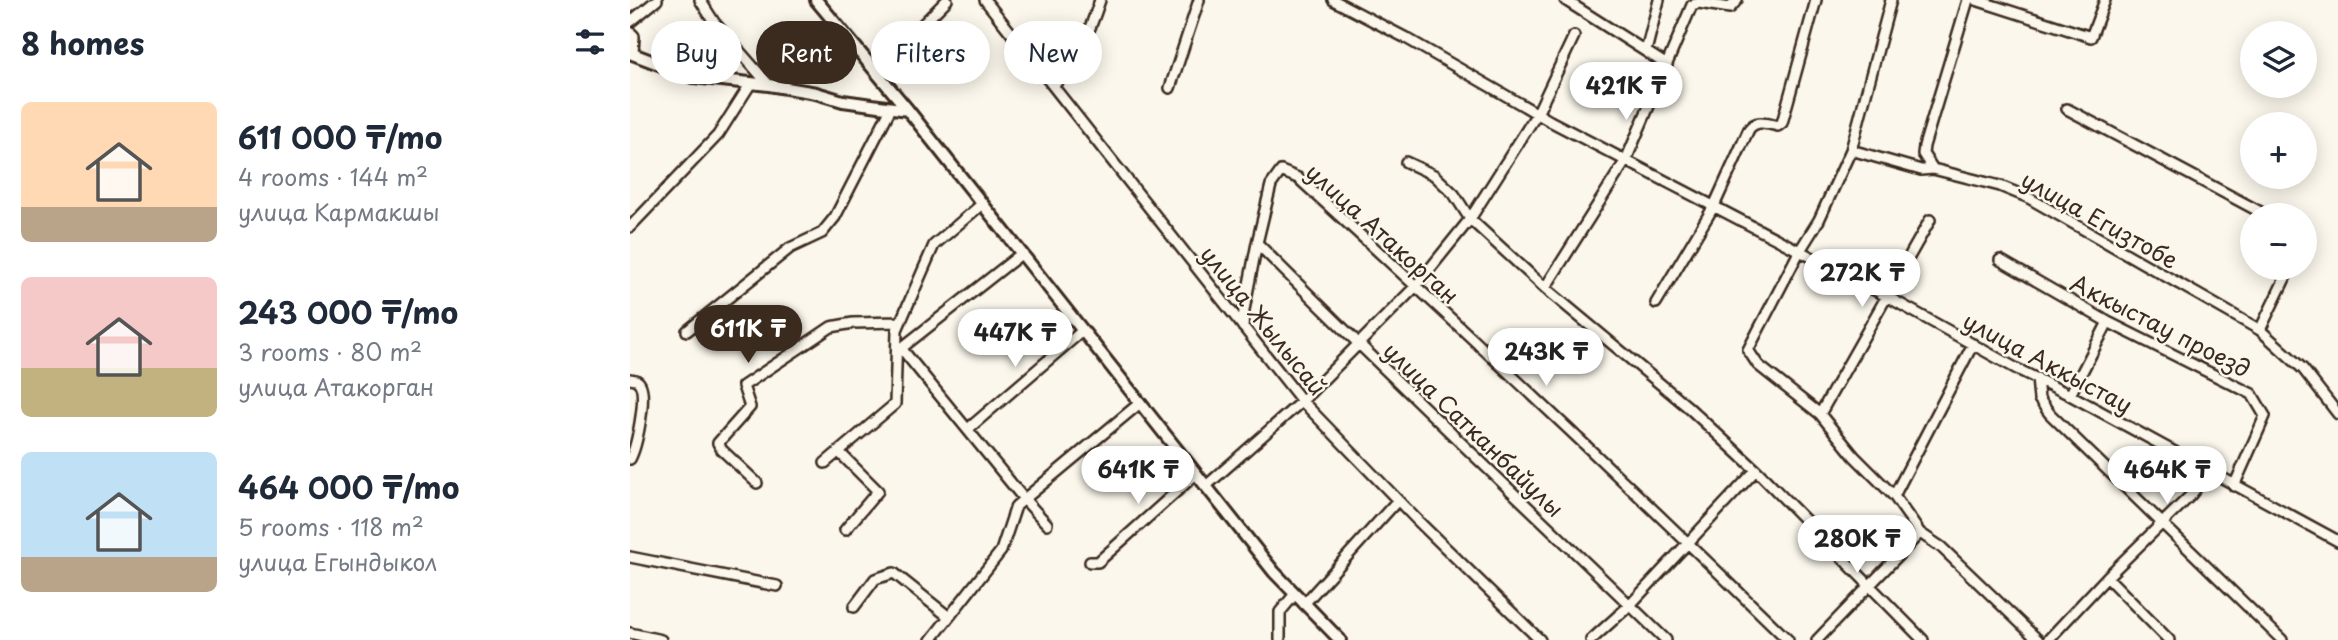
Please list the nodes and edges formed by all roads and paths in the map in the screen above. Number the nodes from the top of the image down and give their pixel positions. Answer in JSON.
{"nodes":[{"id":1,"x":657,"y":0,"type":"edge"},
{"id":2,"x":700,"y":0,"type":"edge"},
{"id":3,"x":816,"y":0,"type":"edge"},
{"id":4,"x":947,"y":0,"type":"edge"},
{"id":5,"x":985,"y":0,"type":"edge"},
{"id":6,"x":1100,"y":0,"type":"edge"},
{"id":7,"x":1199,"y":0,"type":"edge"},
{"id":8,"x":1333,"y":0,"type":"edge"},
{"id":9,"x":1565,"y":0,"type":"edge"},
{"id":10,"x":1659,"y":0,"type":"edge"},
{"id":11,"x":1737,"y":0,"type":"edge"},
{"id":12,"x":1816,"y":0,"type":"edge"},
{"id":13,"x":1891,"y":0,"type":"edge"},
{"id":14,"x":1968,"y":0,"type":"edge"},
{"id":15,"x":1976,"y":0,"type":"edge"},
{"id":16,"x":2105,"y":0,"type":"edge"},
{"id":17,"x":1576,"y":3,"type":"edge"},
{"id":18,"x":926,"y":21,"type":"edge"},
{"id":19,"x":630,"y":22,"type":"edge"},
{"id":20,"x":630,"y":32,"type":"edge"},
{"id":21,"x":1574,"y":36,"type":"dead end"},
{"id":22,"x":1646,"y":51,"type":"junction"},
{"id":23,"x":632,"y":54,"type":"edge"},
{"id":24,"x":871,"y":65,"type":"edge"},
{"id":25,"x":1667,"y":65,"type":"junction"},
{"id":26,"x":751,"y":83,"type":"junction"},
{"id":27,"x":887,"y":84,"type":"edge"},
{"id":28,"x":769,"y":85,"type":"junction"},
{"id":29,"x":1054,"y":86,"type":"junction"},
{"id":30,"x":1170,"y":88,"type":"dead end"},
{"id":31,"x":891,"y":108,"type":"junction"},
{"id":32,"x":2067,"y":109,"type":"dead end"},
{"id":33,"x":908,"y":110,"type":"junction"},
{"id":34,"x":1538,"y":113,"type":"junction"},
{"id":35,"x":1851,"y":150,"type":"junction"},
{"id":36,"x":1626,"y":160,"type":"junction"},
{"id":37,"x":1406,"y":162,"type":"dead end"},
{"id":38,"x":1933,"y":169,"type":"junction"},
{"id":39,"x":2243,"y":203,"type":"edge"},
{"id":40,"x":982,"y":204,"type":"junction"},
{"id":41,"x":1714,"y":206,"type":"junction"},
{"id":42,"x":1470,"y":219,"type":"junction"},
{"id":43,"x":1930,"y":220,"type":"dead end"},
{"id":44,"x":630,"y":227,"type":"edge"},
{"id":45,"x":1257,"y":243,"type":"junction"},
{"id":46,"x":1798,"y":252,"type":"junction"},
{"id":47,"x":1021,"y":254,"type":"junction"},
{"id":48,"x":2000,"y":260,"type":"dead end"},
{"id":49,"x":2284,"y":280,"type":"edge"},
{"id":50,"x":1416,"y":286,"type":"junction"},
{"id":51,"x":1545,"y":288,"type":"junction"},
{"id":52,"x":1886,"y":296,"type":"junction"},
{"id":53,"x":1656,"y":303,"type":"dead end"},
{"id":54,"x":900,"y":322,"type":"junction"},
{"id":55,"x":2108,"y":322,"type":"junction"},
{"id":56,"x":1243,"y":327,"type":"junction"},
{"id":57,"x":2260,"y":330,"type":"junction"},
{"id":58,"x":687,"y":331,"type":"dead end"},
{"id":59,"x":1082,"y":331,"type":"junction"},
{"id":60,"x":1973,"y":344,"type":"junction"},
{"id":61,"x":1357,"y":345,"type":"junction"},
{"id":62,"x":899,"y":350,"type":"junction"},
{"id":63,"x":2037,"y":378,"type":"junction"},
{"id":64,"x":633,"y":380,"type":"edge"},
{"id":65,"x":2070,"y":395,"type":"junction"},
{"id":66,"x":1301,"y":401,"type":"junction"},
{"id":67,"x":1140,"y":403,"type":"junction"},
{"id":68,"x":1820,"y":414,"type":"junction"},
{"id":69,"x":2338,"y":414,"type":"edge"},
{"id":70,"x":968,"y":429,"type":"junction"},
{"id":71,"x":839,"y":452,"type":"junction"},
{"id":72,"x":630,"y":459,"type":"edge"},
{"id":73,"x":825,"y":463,"type":"dead end"},
{"id":74,"x":1756,"y":470,"type":"junction"},
{"id":75,"x":2209,"y":472,"type":"junction"},
{"id":76,"x":1196,"y":474,"type":"junction"},
{"id":77,"x":757,"y":483,"type":"dead end"},
{"id":78,"x":1206,"y":486,"type":"junction"},
{"id":79,"x":2234,"y":486,"type":"junction"},
{"id":80,"x":1894,"y":496,"type":"junction"},
{"id":81,"x":1024,"y":499,"type":"junction"},
{"id":82,"x":1398,"y":500,"type":"junction"},
{"id":83,"x":2163,"y":523,"type":"junction"},
{"id":84,"x":1047,"y":524,"type":"dead end"},
{"id":85,"x":845,"y":530,"type":"dead end"},
{"id":86,"x":1920,"y":533,"type":"junction"},
{"id":87,"x":2338,"y":541,"type":"edge"},
{"id":88,"x":1688,"y":542,"type":"junction"},
{"id":89,"x":630,"y":557,"type":"edge"},
{"id":90,"x":1090,"y":562,"type":"dead end"},
{"id":91,"x":2107,"y":577,"type":"junction"},
{"id":92,"x":1870,"y":584,"type":"junction"},
{"id":93,"x":777,"y":586,"type":"dead end"},
{"id":94,"x":1295,"y":594,"type":"junction"},
{"id":95,"x":1304,"y":604,"type":"junction"},
{"id":96,"x":1630,"y":605,"type":"junction"},
{"id":97,"x":854,"y":607,"type":"dead end"},
{"id":98,"x":949,"y":617,"type":"junction"},
{"id":99,"x":630,"y":633,"type":"edge"},
{"id":100,"x":661,"y":640,"type":"edge"},
{"id":101,"x":931,"y":640,"type":"edge"},
{"id":102,"x":1280,"y":640,"type":"edge"},
{"id":103,"x":1340,"y":640,"type":"edge"},
{"id":104,"x":1540,"y":640,"type":"edge"},
{"id":105,"x":1591,"y":640,"type":"edge"},
{"id":106,"x":1666,"y":640,"type":"edge"},
{"id":107,"x":1788,"y":640,"type":"edge"},
{"id":108,"x":1817,"y":640,"type":"edge"},
{"id":109,"x":1923,"y":640,"type":"edge"},
{"id":110,"x":2038,"y":640,"type":"edge"},
{"id":111,"x":2048,"y":640,"type":"edge"},
{"id":112,"x":2169,"y":640,"type":"edge"},
{"id":113,"x":2282,"y":640,"type":"edge"}],
"edges":[{"from":1,"to":19,"type":"street"},
{"from":2,"to":28,"type":"street"},
{"from":3,"to":24,"type":"street"},
{"from":4,"to":18,"type":"street"},
{"from":5,"to":29,"type":"street","name":"улица Жылысай"},
{"from":6,"to":29,"type":"street"},
{"from":7,"to":30,"type":"street"},
{"from":8,"to":34,"type":"street","name":"улица Аккыстау"},
{"from":9,"to":17,"type":"street"},
{"from":10,"to":22,"type":"street"},
{"from":11,"to":25,"type":"street"},
{"from":12,"to":41,"type":"street"},
{"from":13,"to":35,"type":"street"},
{"from":14,"to":38,"type":"street"},
{"from":15,"to":16,"type":"street"},
{"from":17,"to":22,"type":"street"},
{"from":20,"to":23,"type":"street"},
{"from":21,"to":34,"type":"street"},
{"from":22,"to":25,"type":"street"},
{"from":23,"to":26,"type":"street"},
{"from":25,"to":36,"type":"street"},
{"from":26,"to":28,"type":"street"},
{"from":26,"to":44,"type":"street"},
{"from":27,"to":33,"type":"street"},
{"from":28,"to":31,"type":"street"},
{"from":29,"to":56,"type":"street","name":"улица Жылысай"},
{"from":31,"to":33,"type":"street"},
{"from":31,"to":58,"type":"street"},
{"from":32,"to":39,"type":"street"},
{"from":33,"to":40,"type":"street"},
{"from":34,"to":36,"type":"street","name":"улица Аккыстау"},
{"from":34,"to":42,"type":"street"},
{"from":35,"to":38,"type":"street","name":"улица Егизтобе"},
{"from":35,"to":46,"type":"street"},
{"from":36,"to":41,"type":"street","name":"улица Аккыстау"},
{"from":36,"to":51,"type":"street"},
{"from":37,"to":42,"type":"street"},
{"from":38,"to":57,"type":"street","name":"улица Егизтобе"},
{"from":40,"to":47,"type":"street"},
{"from":40,"to":54,"type":"street"},
{"from":41,"to":46,"type":"street","name":"улица Аккыстау"},
{"from":41,"to":53,"type":"street"},
{"from":42,"to":50,"type":"street"},
{"from":42,"to":51,"type":"street"},
{"from":43,"to":52,"type":"street"},
{"from":45,"to":50,"type":"street","name":"улица Атакорган"},
{"from":45,"to":56,"type":"street","name":"улица Атакорган"},
{"from":45,"to":61,"type":"street","name":"улица Сатканбайулы"},
{"from":46,"to":52,"type":"street","name":"улица Аккыстау"},
{"from":46,"to":68,"type":"street"},
{"from":47,"to":59,"type":"street"},
{"from":47,"to":62,"type":"street"},
{"from":48,"to":55,"type":"street","name":"Аккыстау проезд"},
{"from":49,"to":57,"type":"street"},
{"from":50,"to":61,"type":"street"},
{"from":50,"to":88,"type":"street","name":"улица Атакорган"},
{"from":51,"to":74,"type":"street"},
{"from":52,"to":60,"type":"street","name":"улица Аккыстау"},
{"from":52,"to":68,"type":"street"},
{"from":54,"to":62,"type":"street"},
{"from":54,"to":77,"type":"street"},
{"from":55,"to":65,"type":"street"},
{"from":55,"to":79,"type":"street","name":"Аккыстау проезд"},
{"from":56,"to":66,"type":"street","name":"улица Жылысай"},
{"from":57,"to":69,"type":"street","name":"улица Егизтобе"},
{"from":59,"to":67,"type":"street"},
{"from":59,"to":70,"type":"street"},
{"from":60,"to":63,"type":"street","name":"улица Аккыстау"},
{"from":60,"to":80,"type":"street"},
{"from":61,"to":66,"type":"street"},
{"from":61,"to":96,"type":"street","name":"улица Сатканбайулы"},
{"from":62,"to":70,"type":"street"},
{"from":62,"to":71,"type":"street"},
{"from":63,"to":65,"type":"street","name":"улица Аккыстау"},
{"from":63,"to":83,"type":"street"},
{"from":64,"to":72,"type":"street"},
{"from":65,"to":75,"type":"street","name":"улица Аккыстау"},
{"from":66,"to":78,"type":"street"},
{"from":66,"to":82,"type":"street","name":"улица Жылысай"},
{"from":67,"to":76,"type":"street"},
{"from":67,"to":81,"type":"street"},
{"from":68,"to":80,"type":"street"},
{"from":70,"to":81,"type":"street"},
{"from":71,"to":73,"type":"street"},
{"from":71,"to":85,"type":"street"},
{"from":74,"to":88,"type":"street"},
{"from":74,"to":92,"type":"street"},
{"from":75,"to":79,"type":"street","name":"улица Аккыстау"},
{"from":75,"to":83,"type":"street"},
{"from":76,"to":78,"type":"street"},
{"from":76,"to":90,"type":"street"},
{"from":78,"to":94,"type":"street"},
{"from":79,"to":87,"type":"street","name":"улица Аккыстау"},
{"from":80,"to":86,"type":"street"},
{"from":81,"to":84,"type":"street"},
{"from":81,"to":98,"type":"street"},
{"from":82,"to":95,"type":"street"},
{"from":82,"to":104,"type":"street","name":"улица Жылысай"},
{"from":83,"to":91,"type":"street"},
{"from":83,"to":113,"type":"street"},
{"from":86,"to":92,"type":"street"},
{"from":86,"to":110,"type":"street"},
{"from":88,"to":96,"type":"street"},
{"from":88,"to":107,"type":"street","name":"улица Атакорган"},
{"from":89,"to":93,"type":"street"},
{"from":91,"to":111,"type":"street"},
{"from":91,"to":112,"type":"street"},
{"from":92,"to":108,"type":"street"},
{"from":92,"to":109,"type":"street"},
{"from":94,"to":95,"type":"street"},
{"from":94,"to":102,"type":"street"},
{"from":95,"to":103,"type":"street"},
{"from":96,"to":105,"type":"street"},
{"from":96,"to":106,"type":"street","name":"улица Сатканбайулы"},
{"from":97,"to":98,"type":"street"},
{"from":98,"to":101,"type":"street"},
{"from":99,"to":100,"type":"street"}]}
